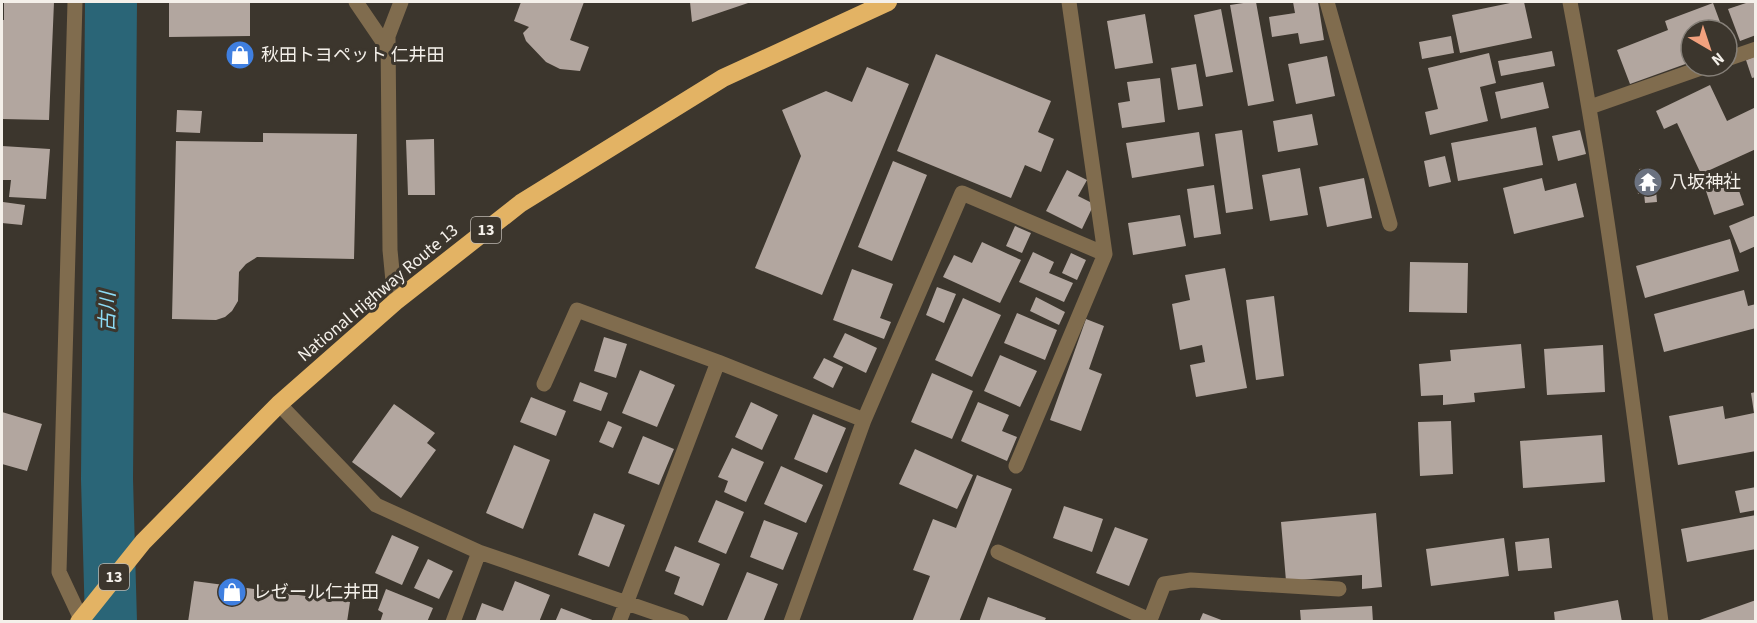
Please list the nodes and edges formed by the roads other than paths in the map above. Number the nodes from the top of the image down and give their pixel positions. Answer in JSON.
{"nodes":[{"id":1,"x":75,"y":2,"type":"edge"},
{"id":2,"x":356,"y":2,"type":"edge"},
{"id":3,"x":400,"y":2,"type":"edge"},
{"id":4,"x":888,"y":2,"type":"edge"},
{"id":5,"x":1069,"y":2,"type":"edge"},
{"id":6,"x":1327,"y":2,"type":"edge"},
{"id":7,"x":1570,"y":2,"type":"edge"},
{"id":8,"x":388,"y":49,"type":"junction"},
{"id":9,"x":1755,"y":49,"type":"edge"},
{"id":10,"x":1739,"y":55,"type":"edge"},
{"id":11,"x":1679,"y":76,"type":"edge"},
{"id":12,"x":1590,"y":107,"type":"junction"},
{"id":13,"x":1390,"y":224,"type":"dead end"},
{"id":14,"x":1105,"y":254,"type":"junction"},
{"id":15,"x":394,"y":302,"type":"junction"},
{"id":16,"x":718,"y":362,"type":"junction"},
{"id":17,"x":544,"y":384,"type":"dead end"},
{"id":18,"x":279,"y":404,"type":"junction"},
{"id":19,"x":864,"y":420,"type":"junction"},
{"id":20,"x":1016,"y":466,"type":"dead end"},
{"id":21,"x":479,"y":552,"type":"junction"},
{"id":22,"x":998,"y":552,"type":"dead end"},
{"id":23,"x":1339,"y":589,"type":"dead end"},
{"id":24,"x":627,"y":602,"type":"junction"},
{"id":25,"x":82,"y":618,"type":"edge"},
{"id":26,"x":453,"y":621,"type":"edge"},
{"id":27,"x":619,"y":621,"type":"edge"},
{"id":28,"x":682,"y":621,"type":"edge"},
{"id":29,"x":790,"y":621,"type":"edge"},
{"id":30,"x":1149,"y":621,"type":"edge"},
{"id":31,"x":1660,"y":621,"type":"edge"}],
"edges":[{"from":1,"to":25,"type":"street"},
{"from":2,"to":8,"type":"street"},
{"from":3,"to":8,"type":"street"},
{"from":4,"to":15,"type":"highway","name":"National Highway Route 13","number":"13"},
{"from":5,"to":14,"type":"street"},
{"from":6,"to":13,"type":"street"},
{"from":7,"to":12,"type":"street"},
{"from":8,"to":15,"type":"street"},
{"from":9,"to":10,"type":"street"},
{"from":11,"to":12,"type":"street"},
{"from":12,"to":31,"type":"street"},
{"from":14,"to":19,"type":"street"},
{"from":14,"to":20,"type":"street"},
{"from":15,"to":18,"type":"highway","name":"National Highway Route 13","number":"13"},
{"from":16,"to":17,"type":"street"},
{"from":16,"to":19,"type":"street"},
{"from":16,"to":24,"type":"street"},
{"from":18,"to":21,"type":"street"},
{"from":18,"to":25,"type":"highway","name":"National Highway Route 13","number":"13"},
{"from":19,"to":29,"type":"street"},
{"from":21,"to":24,"type":"street"},
{"from":21,"to":26,"type":"street"},
{"from":22,"to":30,"type":"street"},
{"from":23,"to":30,"type":"street"},
{"from":24,"to":27,"type":"street"},
{"from":24,"to":28,"type":"street"}]}
